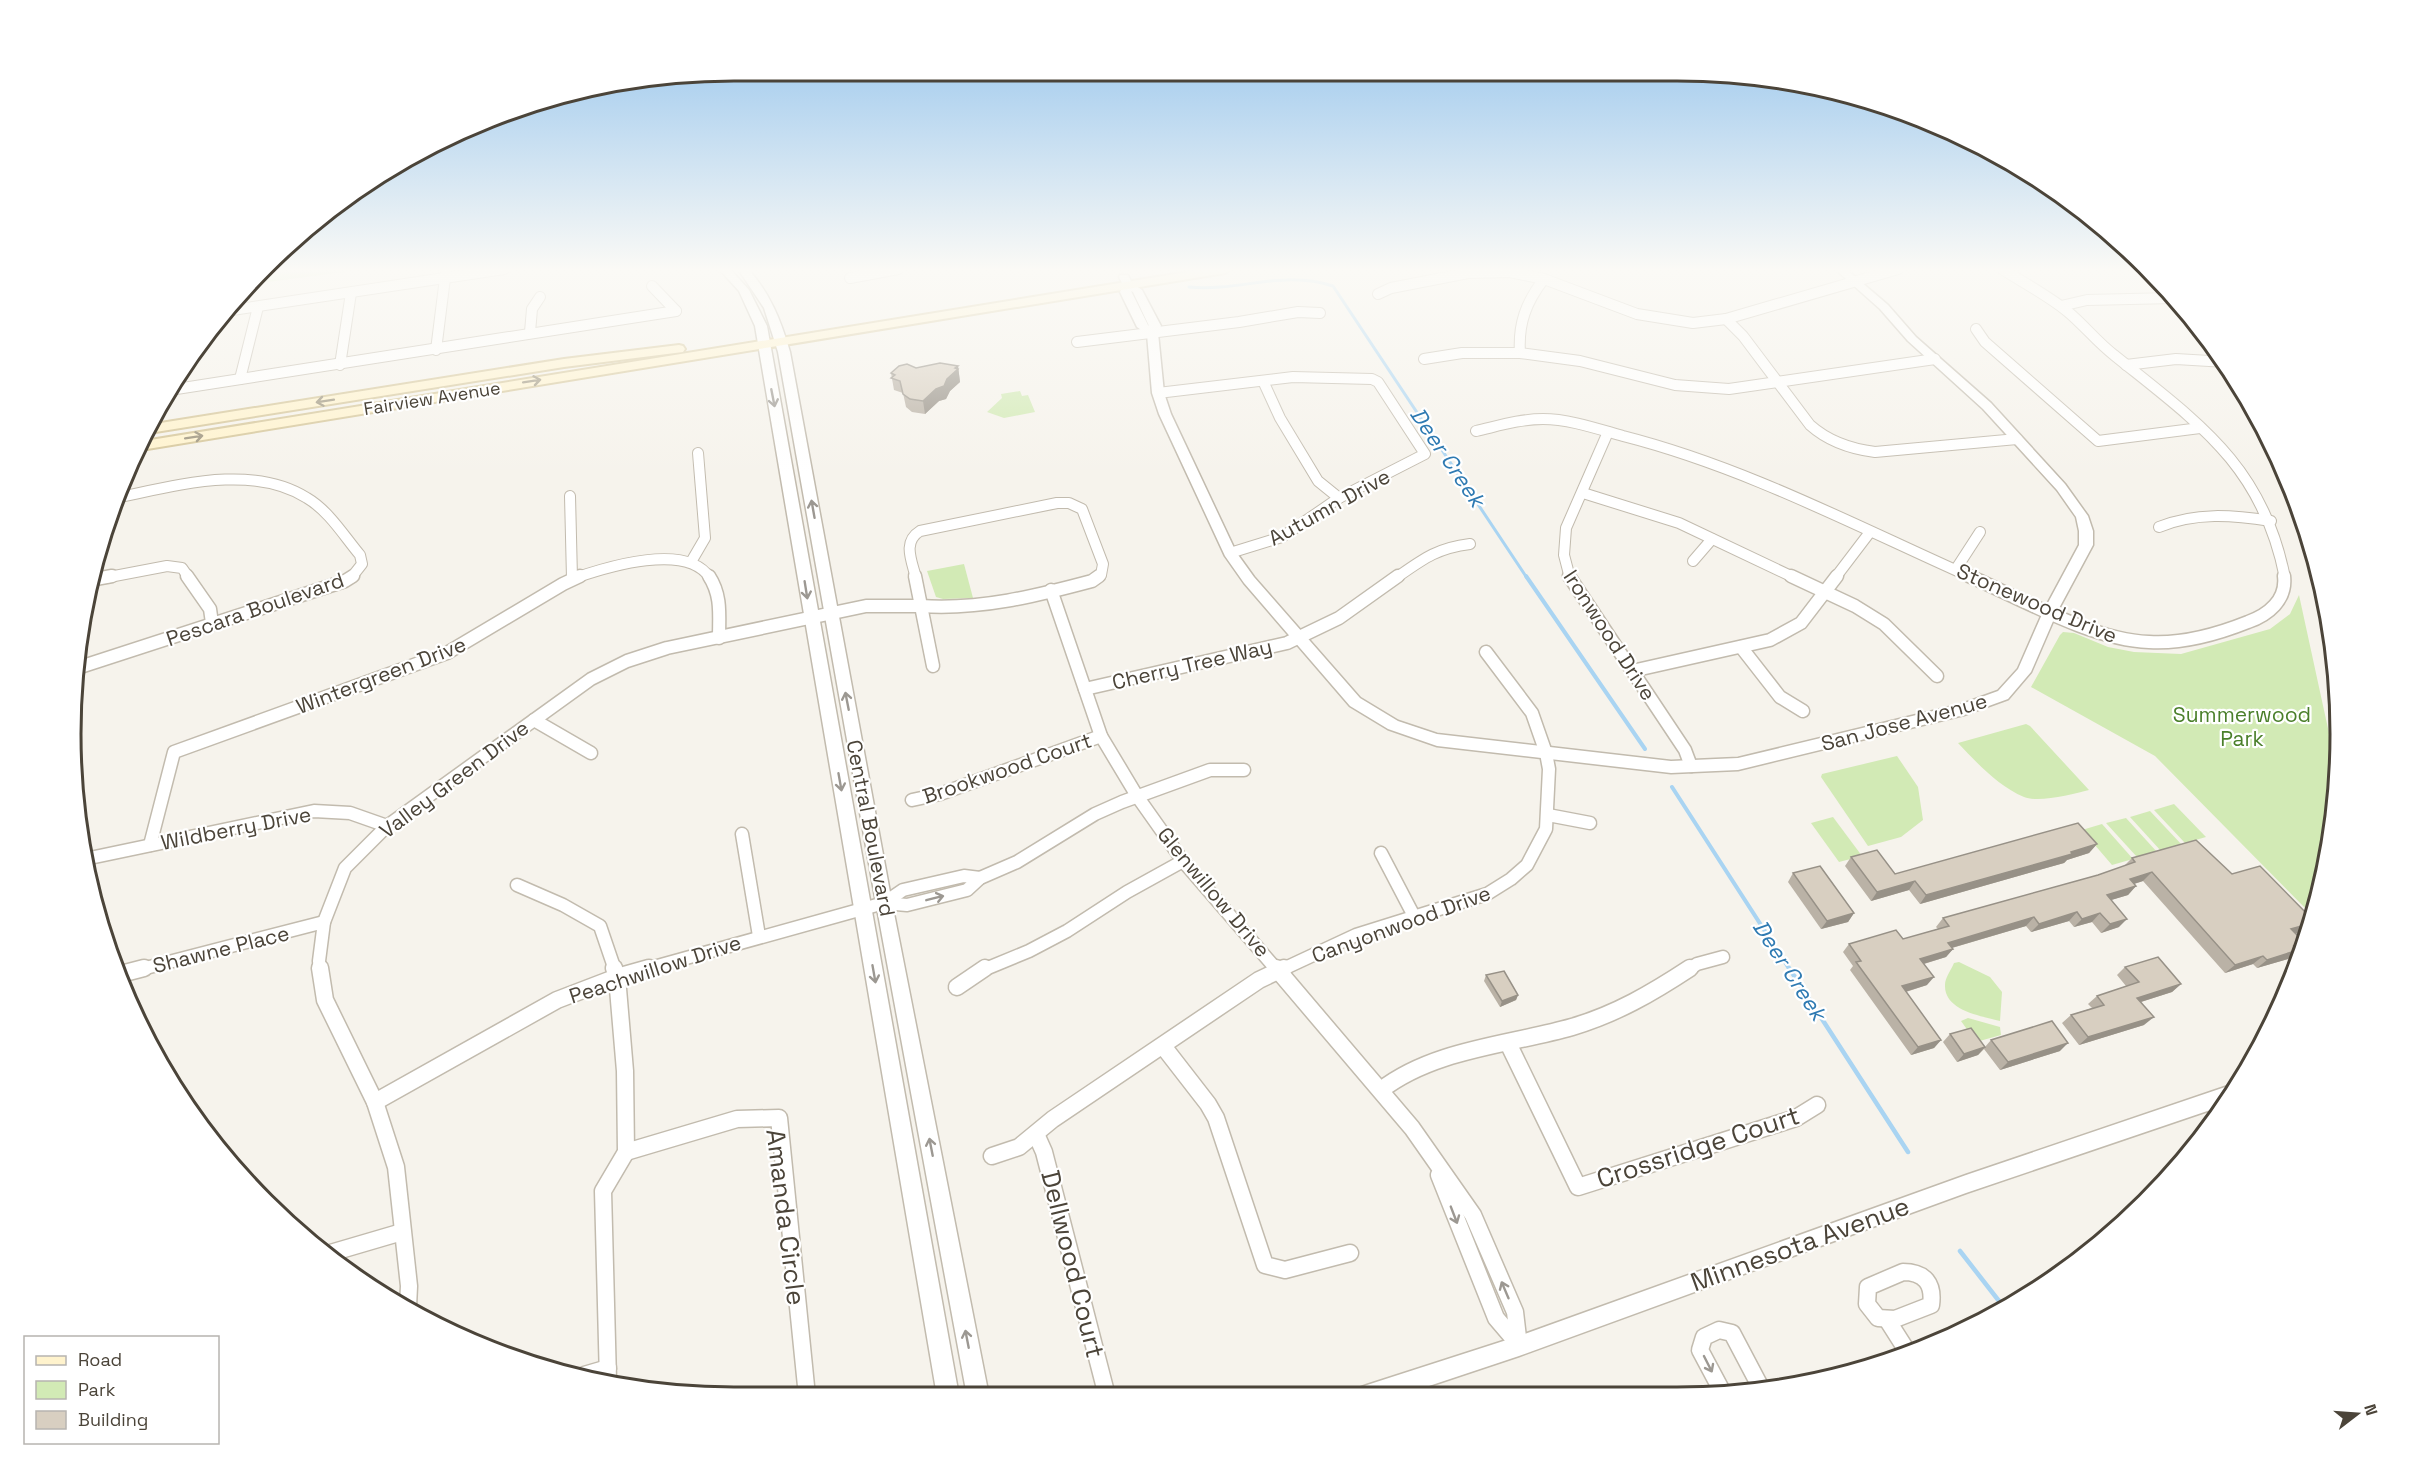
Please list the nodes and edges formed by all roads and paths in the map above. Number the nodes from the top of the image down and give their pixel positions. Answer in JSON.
{"nodes":[{"id":1,"x":250,"y":338,"type":"edge"},
{"id":2,"x":344,"y":338,"type":"edge"},
{"id":3,"x":437,"y":338,"type":"edge"},
{"id":4,"x":501,"y":338,"type":"edge"},
{"id":5,"x":762,"y":338,"type":"edge"},
{"id":6,"x":780,"y":338,"type":"junction"},
{"id":7,"x":783,"y":338,"type":"edge"},
{"id":8,"x":1114,"y":338,"type":"edge"},
{"id":9,"x":1152,"y":338,"type":"edge"},
{"id":10,"x":1518,"y":338,"type":"edge"},
{"id":11,"x":1744,"y":338,"type":"edge"},
{"id":12,"x":1911,"y":338,"type":"edge"},
{"id":13,"x":1982,"y":338,"type":"edge"},
{"id":14,"x":2096,"y":338,"type":"edge"},
{"id":15,"x":763,"y":341,"type":"junction"},
{"id":16,"x":1077,"y":342,"type":"dead end"},
{"id":17,"x":436,"y":350,"type":"junction"},
{"id":18,"x":1520,"y":353,"type":"junction"},
{"id":19,"x":1424,"y":359,"type":"dead end"},
{"id":20,"x":1935,"y":359,"type":"junction"},
{"id":21,"x":2212,"y":360,"type":"edge"},
{"id":22,"x":340,"y":364,"type":"junction"},
{"id":23,"x":2126,"y":365,"type":"junction"},
{"id":24,"x":240,"y":379,"type":"junction"},
{"id":25,"x":1263,"y":381,"type":"junction"},
{"id":26,"x":1779,"y":383,"type":"junction"},
{"id":27,"x":180,"y":388,"type":"edge"},
{"id":28,"x":1158,"y":393,"type":"junction"},
{"id":29,"x":157,"y":428,"type":"edge"},
{"id":30,"x":2200,"y":428,"type":"junction"},
{"id":31,"x":1476,"y":431,"type":"dead end"},
{"id":32,"x":1608,"y":432,"type":"junction"},
{"id":33,"x":2017,"y":439,"type":"junction"},
{"id":34,"x":148,"y":445,"type":"edge"},
{"id":35,"x":698,"y":453,"type":"dead end"},
{"id":36,"x":1583,"y":493,"type":"junction"},
{"id":37,"x":127,"y":496,"type":"edge"},
{"id":38,"x":570,"y":496,"type":"dead end"},
{"id":39,"x":1339,"y":498,"type":"junction"},
{"id":40,"x":2271,"y":522,"type":"junction"},
{"id":41,"x":2159,"y":527,"type":"dead end"},
{"id":42,"x":1870,"y":532,"type":"junction"},
{"id":43,"x":1980,"y":532,"type":"dead end"},
{"id":44,"x":1712,"y":539,"type":"junction"},
{"id":45,"x":1470,"y":544,"type":"dead end"},
{"id":46,"x":1230,"y":553,"type":"junction"},
{"id":47,"x":1693,"y":561,"type":"dead end"},
{"id":48,"x":691,"y":562,"type":"junction"},
{"id":49,"x":1956,"y":569,"type":"junction"},
{"id":50,"x":100,"y":578,"type":"edge"},
{"id":51,"x":572,"y":578,"type":"junction"},
{"id":52,"x":1051,"y":590,"type":"junction"},
{"id":53,"x":1824,"y":591,"type":"junction"},
{"id":54,"x":922,"y":605,"type":"junction"},
{"id":55,"x":2050,"y":612,"type":"junction"},
{"id":56,"x":831,"y":613,"type":"junction"},
{"id":57,"x":810,"y":618,"type":"junction"},
{"id":58,"x":212,"y":623,"type":"junction"},
{"id":59,"x":719,"y":638,"type":"junction"},
{"id":60,"x":1299,"y":638,"type":"junction"},
{"id":61,"x":1741,"y":647,"type":"junction"},
{"id":62,"x":1486,"y":652,"type":"dead end"},
{"id":63,"x":85,"y":665,"type":"edge"},
{"id":64,"x":933,"y":666,"type":"dead end"},
{"id":65,"x":1632,"y":671,"type":"junction"},
{"id":66,"x":1937,"y":676,"type":"dead end"},
{"id":67,"x":1085,"y":689,"type":"junction"},
{"id":68,"x":1803,"y":711,"type":"dead end"},
{"id":69,"x":534,"y":720,"type":"junction"},
{"id":70,"x":1101,"y":736,"type":"junction"},
{"id":71,"x":591,"y":753,"type":"dead end"},
{"id":72,"x":1546,"y":753,"type":"junction"},
{"id":73,"x":1691,"y":766,"type":"junction"},
{"id":74,"x":1244,"y":770,"type":"dead end"},
{"id":75,"x":1137,"y":796,"type":"junction"},
{"id":76,"x":912,"y":800,"type":"dead end"},
{"id":77,"x":1548,"y":815,"type":"junction"},
{"id":78,"x":1590,"y":823,"type":"dead end"},
{"id":79,"x":387,"y":826,"type":"junction"},
{"id":80,"x":742,"y":834,"type":"dead end"},
{"id":81,"x":150,"y":845,"type":"junction"},
{"id":82,"x":1381,"y":853,"type":"dead end"},
{"id":83,"x":93,"y":856,"type":"edge"},
{"id":84,"x":1183,"y":861,"type":"junction"},
{"id":85,"x":517,"y":885,"type":"dead end"},
{"id":86,"x":884,"y":903,"type":"junction"},
{"id":87,"x":862,"y":909,"type":"junction"},
{"id":88,"x":1414,"y":918,"type":"junction"},
{"id":89,"x":324,"y":922,"type":"junction"},
{"id":90,"x":759,"y":936,"type":"junction"},
{"id":91,"x":1723,"y":957,"type":"dead end"},
{"id":92,"x":1279,"y":971,"type":"junction"},
{"id":93,"x":127,"y":973,"type":"edge"},
{"id":94,"x":617,"y":976,"type":"junction"},
{"id":95,"x":957,"y":987,"type":"dead end"},
{"id":96,"x":1508,"y":1043,"type":"junction"},
{"id":97,"x":1163,"y":1046,"type":"junction"},
{"id":98,"x":1381,"y":1090,"type":"junction"},
{"id":99,"x":2219,"y":1098,"type":"edge"},
{"id":100,"x":375,"y":1102,"type":"junction"},
{"id":101,"x":1817,"y":1106,"type":"dead end"},
{"id":102,"x":1036,"y":1134,"type":"junction"},
{"id":103,"x":626,"y":1152,"type":"junction"},
{"id":104,"x":992,"y":1156,"type":"dead end"},
{"id":105,"x":402,"y":1233,"type":"junction"},
{"id":106,"x":336,"y":1252,"type":"edge"},
{"id":107,"x":1350,"y":1253,"type":"dead end"},
{"id":108,"x":408,"y":1301,"type":"edge"},
{"id":109,"x":1888,"y":1321,"type":"dead end"},
{"id":110,"x":1519,"y":1346,"type":"junction"},
{"id":111,"x":1904,"y":1346,"type":"edge"},
{"id":112,"x":608,"y":1374,"type":"edge"},
{"id":113,"x":1758,"y":1382,"type":"edge"},
{"id":114,"x":1719,"y":1386,"type":"edge"},
{"id":115,"x":806,"y":1387,"type":"edge"},
{"id":116,"x":946,"y":1387,"type":"edge"},
{"id":117,"x":976,"y":1387,"type":"edge"},
{"id":118,"x":1105,"y":1387,"type":"edge"},
{"id":119,"x":1394,"y":1387,"type":"edge"}],
"edges":[{"from":1,"to":24,"type":"street"},
{"from":2,"to":22,"type":"street"},
{"from":3,"to":17,"type":"street"},
{"from":4,"to":17,"type":"street"},
{"from":5,"to":15,"type":"street","name":"Central Boulevard"},
{"from":6,"to":7,"type":"main road","name":"Fairview Avenue"},
{"from":6,"to":15,"type":"main road","name":"Fairview Avenue"},
{"from":56,"to":6,"type":"street","name":"Central Boulevard","one_way":true},
{"from":8,"to":16,"type":"street"},
{"from":9,"to":28,"type":"street","name":"San Jose Avenue"},
{"from":10,"to":18,"type":"street"},
{"from":11,"to":26,"type":"street"},
{"from":12,"to":20,"type":"street","name":"San Jose Avenue"},
{"from":13,"to":30,"type":"street"},
{"from":14,"to":23,"type":"street","name":"Stonewood Drive"},
{"from":15,"to":29,"type":"main road","name":"Fairview Avenue","one_way":true},
{"from":34,"to":15,"type":"main road","name":"Fairview Avenue","one_way":true},
{"from":15,"to":57,"type":"street","name":"Central Boulevard","one_way":true},
{"from":17,"to":22,"type":"street"},
{"from":18,"to":19,"type":"street"},
{"from":18,"to":26,"type":"street"},
{"from":20,"to":26,"type":"street"},
{"from":20,"to":33,"type":"street","name":"San Jose Avenue"},
{"from":21,"to":23,"type":"street"},
{"from":22,"to":24,"type":"street"},
{"from":23,"to":30,"type":"street","name":"Stonewood Drive"},
{"from":24,"to":27,"type":"street"},
{"from":25,"to":28,"type":"street"},
{"from":25,"to":39,"type":"street"},
{"from":25,"to":39,"type":"street","name":"Autumn Drive"},
{"from":26,"to":33,"type":"street"},
{"from":28,"to":46,"type":"street","name":"San Jose Avenue"},
{"from":30,"to":40,"type":"street","name":"Stonewood Drive"},
{"from":31,"to":32,"type":"street","name":"Stonewood Drive"},
{"from":32,"to":36,"type":"street","name":"Ironwood Drive"},
{"from":32,"to":42,"type":"street","name":"Stonewood Drive"},
{"from":33,"to":55,"type":"street","name":"San Jose Avenue"},
{"from":35,"to":48,"type":"street"},
{"from":36,"to":44,"type":"street"},
{"from":36,"to":65,"type":"street","name":"Ironwood Drive"},
{"from":37,"to":58,"type":"street","name":"Pescara Boulevard"},
{"from":38,"to":51,"type":"street"},
{"from":39,"to":46,"type":"street","name":"Autumn Drive"},
{"from":40,"to":41,"type":"street"},
{"from":40,"to":55,"type":"street","name":"Stonewood Drive"},
{"from":42,"to":49,"type":"street","name":"Stonewood Drive"},
{"from":42,"to":53,"type":"street"},
{"from":43,"to":49,"type":"street"},
{"from":44,"to":47,"type":"street"},
{"from":44,"to":53,"type":"street"},
{"from":45,"to":60,"type":"street","name":"Cherry Tree Way"},
{"from":46,"to":60,"type":"street","name":"San Jose Avenue"},
{"from":48,"to":51,"type":"street","name":"Wintergreen Drive"},
{"from":48,"to":59,"type":"street"},
{"from":49,"to":55,"type":"street","name":"Stonewood Drive"},
{"from":50,"to":58,"type":"street"},
{"from":51,"to":81,"type":"street","name":"Wintergreen Drive"},
{"from":52,"to":54,"type":"street","name":"Valley Green Drive"},
{"from":52,"to":54,"type":"street","name":"Valley Green Drive"},
{"from":52,"to":67,"type":"street","name":"Glenwillow Drive"},
{"from":53,"to":61,"type":"street"},
{"from":53,"to":66,"type":"street"},
{"from":54,"to":56,"type":"street","name":"Valley Green Drive"},
{"from":54,"to":64,"type":"street"},
{"from":55,"to":73,"type":"street","name":"San Jose Avenue"},
{"from":56,"to":57,"type":"street","name":"Valley Green Drive"},
{"from":86,"to":56,"type":"street","name":"Central Boulevard","one_way":true},
{"from":57,"to":59,"type":"street","name":"Valley Green Drive"},
{"from":57,"to":87,"type":"street","name":"Central Boulevard","one_way":true},
{"from":58,"to":63,"type":"street","name":"Pescara Boulevard"},
{"from":59,"to":69,"type":"street","name":"Valley Green Drive"},
{"from":60,"to":67,"type":"street","name":"Cherry Tree Way"},
{"from":60,"to":72,"type":"street","name":"San Jose Avenue"},
{"from":61,"to":65,"type":"street"},
{"from":61,"to":68,"type":"street"},
{"from":62,"to":72,"type":"street","name":"Canyonwood Drive"},
{"from":65,"to":73,"type":"street","name":"Ironwood Drive"},
{"from":67,"to":70,"type":"street","name":"Glenwillow Drive"},
{"from":69,"to":71,"type":"street"},
{"from":69,"to":79,"type":"street","name":"Valley Green Drive"},
{"from":70,"to":75,"type":"street","name":"Glenwillow Drive"},
{"from":70,"to":76,"type":"street","name":"Brookwood Court"},
{"from":72,"to":73,"type":"street","name":"San Jose Avenue"},
{"from":72,"to":77,"type":"street","name":"Canyonwood Drive"},
{"from":74,"to":75,"type":"street","name":"Peachwillow Drive"},
{"from":75,"to":84,"type":"street","name":"Glenwillow Drive"},
{"from":75,"to":86,"type":"street","name":"Peachwillow Drive"},
{"from":77,"to":78,"type":"street"},
{"from":77,"to":88,"type":"street","name":"Canyonwood Drive"},
{"from":79,"to":81,"type":"street","name":"Wildberry Drive"},
{"from":79,"to":89,"type":"street","name":"Valley Green Drive"},
{"from":80,"to":90,"type":"street"},
{"from":81,"to":83,"type":"street","name":"Wildberry Drive"},
{"from":82,"to":88,"type":"street"},
{"from":84,"to":92,"type":"street","name":"Glenwillow Drive"},
{"from":84,"to":95,"type":"street"},
{"from":85,"to":94,"type":"street"},
{"from":86,"to":87,"type":"street","name":"Peachwillow Drive"},
{"from":117,"to":86,"type":"street","name":"Central Boulevard","one_way":true},
{"from":87,"to":90,"type":"street","name":"Peachwillow Drive"},
{"from":87,"to":116,"type":"street","name":"Central Boulevard","one_way":true},
{"from":88,"to":92,"type":"street","name":"Canyonwood Drive"},
{"from":89,"to":93,"type":"street","name":"Shawne Place"},
{"from":89,"to":100,"type":"street","name":"Valley Green Drive"},
{"from":90,"to":94,"type":"street","name":"Peachwillow Drive"},
{"from":91,"to":96,"type":"street"},
{"from":92,"to":97,"type":"street","name":"Canyonwood Drive"},
{"from":92,"to":98,"type":"street","name":"Glenwillow Drive"},
{"from":94,"to":100,"type":"street","name":"Peachwillow Drive"},
{"from":94,"to":103,"type":"street"},
{"from":96,"to":98,"type":"street"},
{"from":96,"to":101,"type":"street","name":"Crossridge Court"},
{"from":97,"to":102,"type":"street","name":"Canyonwood Drive"},
{"from":97,"to":107,"type":"street"},
{"from":98,"to":110,"type":"street","name":"Glenwillow Drive"},
{"from":99,"to":110,"type":"street","name":"Minnesota Avenue"},
{"from":100,"to":105,"type":"street","name":"Valley Green Drive"},
{"from":102,"to":104,"type":"street","name":"Canyonwood Drive"},
{"from":102,"to":118,"type":"street","name":"Dellwood Court"},
{"from":103,"to":112,"type":"street"},
{"from":103,"to":115,"type":"street","name":"Amanda Circle"},
{"from":105,"to":106,"type":"street"},
{"from":105,"to":108,"type":"street","name":"Valley Green Drive"},
{"from":109,"to":111,"type":"street"},
{"from":110,"to":119,"type":"street","name":"Minnesota Avenue"},
{"from":113,"to":114,"type":"street","one_way":true}]}
